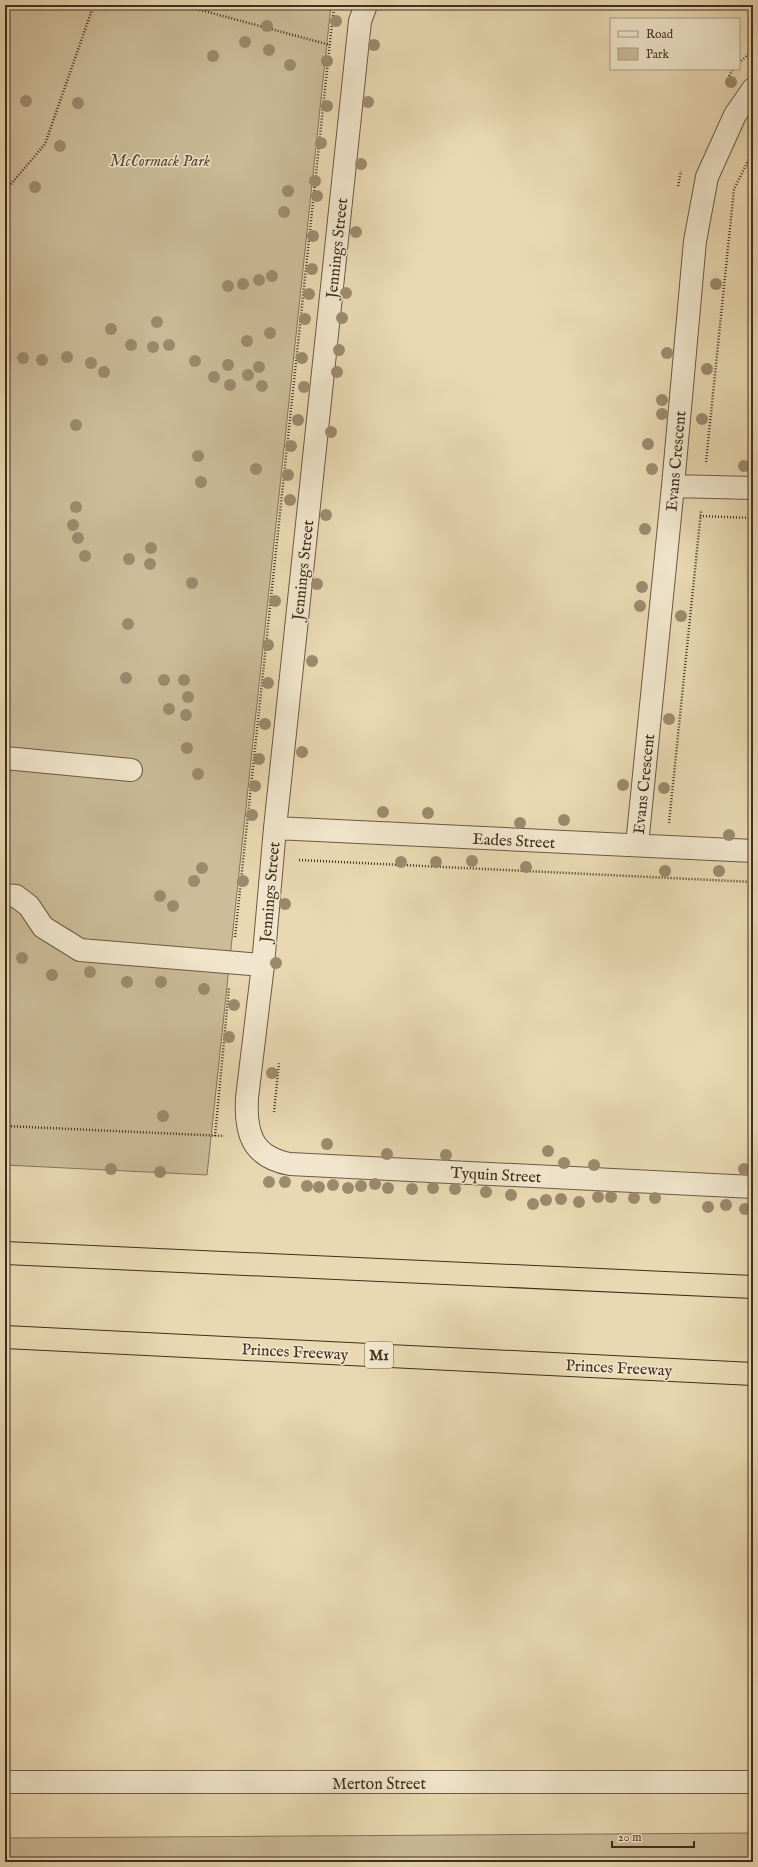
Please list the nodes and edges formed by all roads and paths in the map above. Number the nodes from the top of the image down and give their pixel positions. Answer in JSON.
{"nodes":[{"id":1,"x":97,"y":5,"type":"edge"},
{"id":2,"x":182,"y":5,"type":"edge"},
{"id":3,"x":335,"y":5,"type":"edge"},
{"id":4,"x":366,"y":5,"type":"edge"},
{"id":5,"x":329,"y":45,"type":"junction"},
{"id":6,"x":753,"y":50,"type":"edge"},
{"id":7,"x":357,"y":53,"type":"junction"},
{"id":8,"x":740,"y":62,"type":"edge"},
{"id":9,"x":753,"y":89,"type":"edge"},
{"id":10,"x":5,"y":192,"type":"edge"},
{"id":11,"x":673,"y":486,"type":"junction"},
{"id":12,"x":753,"y":488,"type":"edge"},
{"id":13,"x":700,"y":516,"type":"dead end"},
{"id":14,"x":753,"y":518,"type":"edge"},
{"id":15,"x":5,"y":758,"type":"edge"},
{"id":16,"x":131,"y":770,"type":"dead end"},
{"id":17,"x":275,"y":828,"type":"junction"},
{"id":18,"x":302,"y":829,"type":"junction"},
{"id":19,"x":637,"y":845,"type":"junction"},
{"id":20,"x":753,"y":851,"type":"edge"},
{"id":21,"x":299,"y":860,"type":"junction"},
{"id":22,"x":298,"y":868,"type":"dead end"},
{"id":23,"x":753,"y":882,"type":"edge"},
{"id":24,"x":5,"y":895,"type":"edge"},
{"id":25,"x":232,"y":961,"type":"junction"},
{"id":26,"x":263,"y":965,"type":"junction"},
{"id":27,"x":280,"y":1055,"type":"dead end"},
{"id":28,"x":273,"y":1118,"type":"dead end"},
{"id":29,"x":5,"y":1126,"type":"edge"},
{"id":30,"x":215,"y":1136,"type":"junction"},
{"id":31,"x":250,"y":1136,"type":"junction"},
{"id":32,"x":753,"y":1187,"type":"edge"},
{"id":33,"x":5,"y":1253,"type":"edge"},
{"id":34,"x":753,"y":1287,"type":"edge"},
{"id":35,"x":5,"y":1337,"type":"edge"},
{"id":36,"x":753,"y":1374,"type":"edge"},
{"id":37,"x":5,"y":1782,"type":"edge"},
{"id":38,"x":753,"y":1782,"type":"edge"}],
"edges":[{"from":1,"to":10,"type":"path"},
{"from":2,"to":5,"type":"path"},
{"from":3,"to":5,"type":"path"},
{"from":4,"to":7,"type":"street","name":"Jennings Street"},
{"from":5,"to":7,"type":"path"},
{"from":5,"to":25,"type":"path"},
{"from":6,"to":8,"type":"path"},
{"from":7,"to":17,"type":"street","name":"Jennings Street"},
{"from":9,"to":11,"type":"street","name":"Evans Crescent"},
{"from":11,"to":12,"type":"street"},
{"from":11,"to":19,"type":"street","name":"Evans Crescent"},
{"from":13,"to":14,"type":"path"},
{"from":15,"to":16,"type":"street"},
{"from":17,"to":18,"type":"street","name":"Eades Street"},
{"from":17,"to":26,"type":"street","name":"Jennings Street"},
{"from":18,"to":19,"type":"street","name":"Eades Street"},
{"from":18,"to":21,"type":"path"},
{"from":19,"to":20,"type":"street","name":"Eades Street"},
{"from":21,"to":22,"type":"path"},
{"from":21,"to":23,"type":"path"},
{"from":24,"to":25,"type":"street"},
{"from":25,"to":26,"type":"street"},
{"from":25,"to":30,"type":"path"},
{"from":26,"to":31,"type":"street","name":"Jennings Street"},
{"from":27,"to":28,"type":"path"},
{"from":29,"to":30,"type":"path"},
{"from":30,"to":31,"type":"path"},
{"from":31,"to":32,"type":"street","name":"Tyquin Street"},
{"from":33,"to":34,"type":"highway"},
{"from":35,"to":36,"type":"highway","name":"Princes Freeway","number":"M1"},
{"from":37,"to":38,"type":"street","name":"Merton Street"}]}
